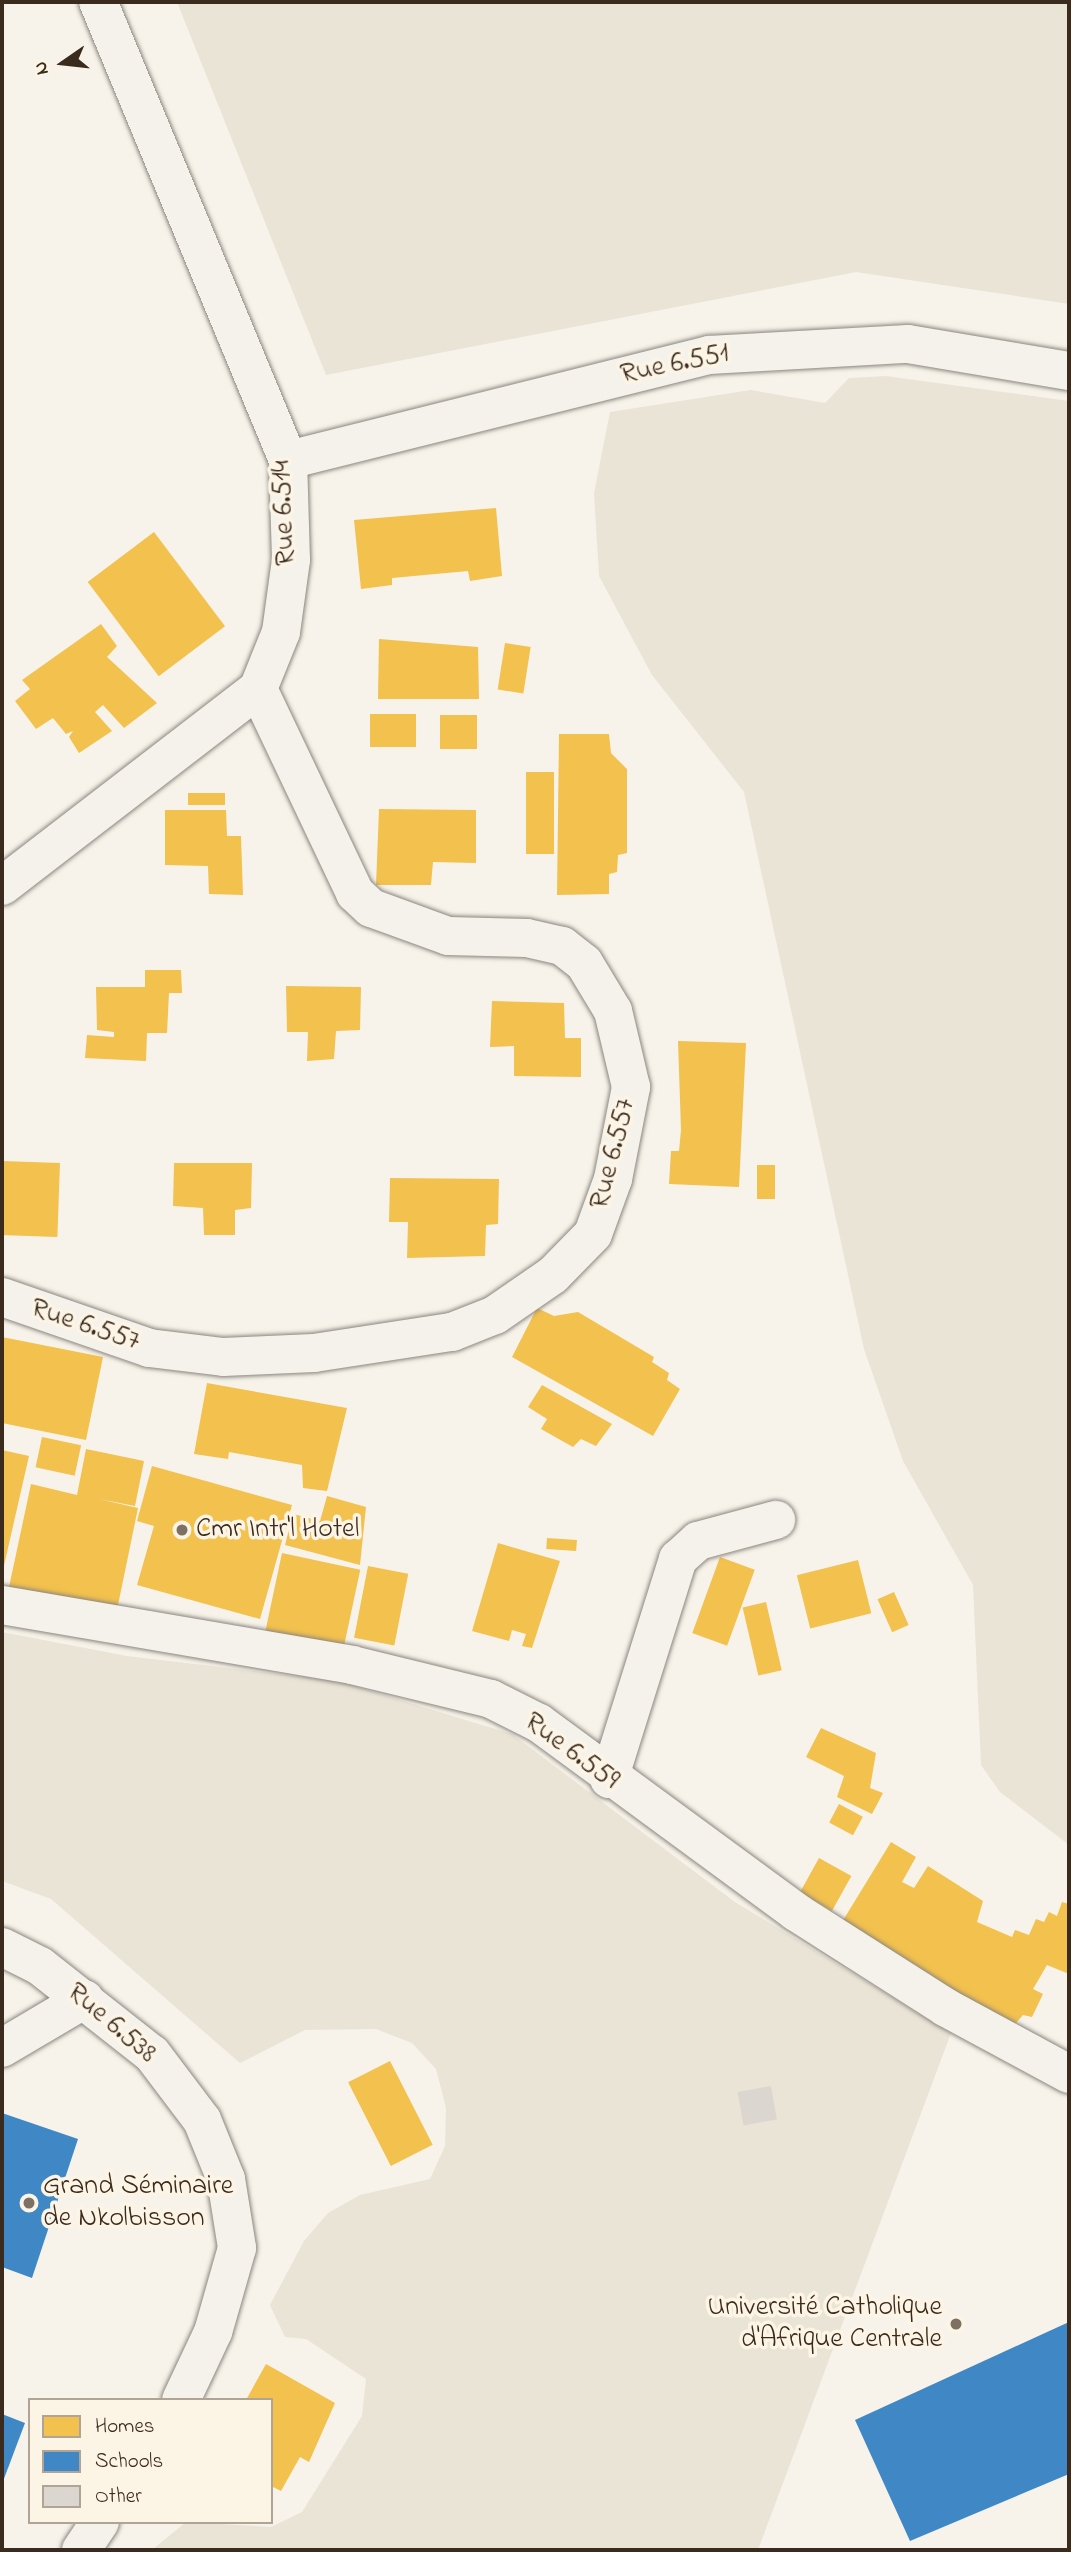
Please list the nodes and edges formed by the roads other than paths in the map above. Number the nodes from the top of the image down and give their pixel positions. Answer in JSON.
{"nodes":[{"id":1,"x":98,"y":2,"type":"edge"},
{"id":2,"x":1069,"y":371,"type":"edge"},
{"id":3,"x":288,"y":460,"type":"junction"},
{"id":4,"x":258,"y":690,"type":"junction"},
{"id":5,"x":2,"y":886,"type":"edge"},
{"id":6,"x":2,"y":1297,"type":"edge"},
{"id":7,"x":776,"y":1520,"type":"dead end"},
{"id":8,"x":2,"y":1605,"type":"edge"},
{"id":9,"x":608,"y":1779,"type":"junction"},
{"id":10,"x":2,"y":1947,"type":"edge"},
{"id":11,"x":85,"y":2000,"type":"junction"},
{"id":12,"x":2,"y":2048,"type":"edge"},
{"id":13,"x":1069,"y":2074,"type":"edge"},
{"id":14,"x":182,"y":2398,"type":"edge"},
{"id":15,"x":99,"y":2524,"type":"edge"},
{"id":16,"x":81,"y":2550,"type":"edge"}],
"edges":[{"from":1,"to":3,"type":"street","name":"Rue 6.514"},
{"from":2,"to":3,"type":"street","name":"Rue 6.551"},
{"from":3,"to":4,"type":"street","name":"Rue 6.514"},
{"from":4,"to":5,"type":"street"},
{"from":4,"to":6,"type":"street","name":"Rue 6.557"},
{"from":7,"to":9,"type":"street"},
{"from":8,"to":9,"type":"street","name":"Rue 6.559"},
{"from":9,"to":13,"type":"street","name":"Rue 6.559"},
{"from":10,"to":11,"type":"street","name":"Rue 6.538"},
{"from":11,"to":12,"type":"street"},
{"from":11,"to":14,"type":"street","name":"Rue 6.538"},
{"from":15,"to":16,"type":"street"}]}
